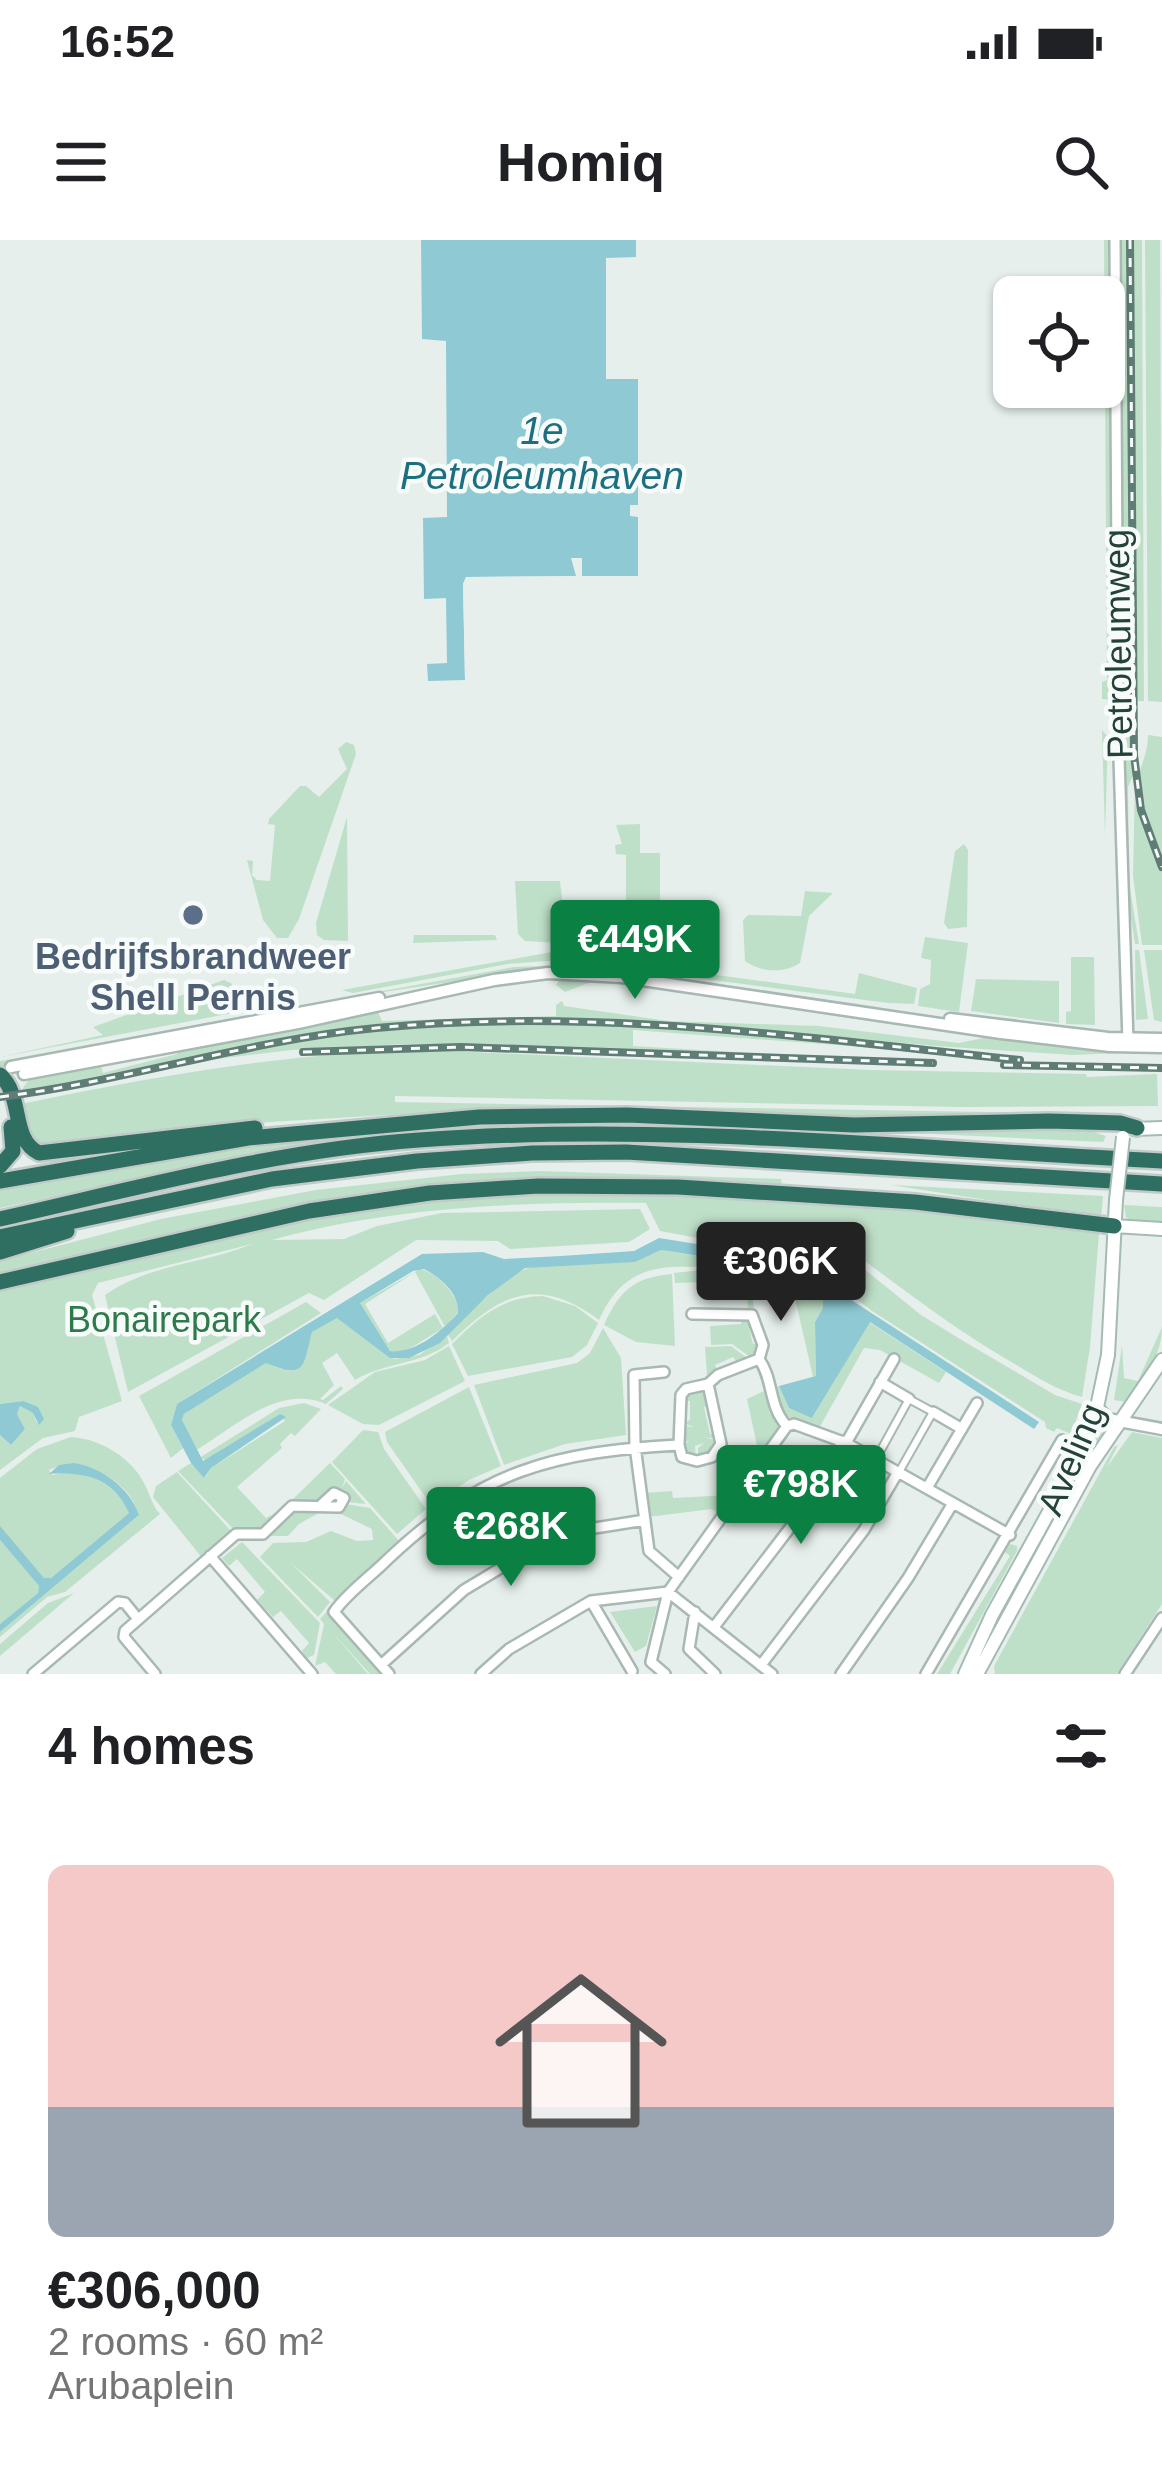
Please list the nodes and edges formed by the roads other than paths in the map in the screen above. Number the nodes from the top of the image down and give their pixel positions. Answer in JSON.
{"nodes":[{"id":1,"x":1115,"y":240,"type":"edge"},
{"id":2,"x":1128,"y":1043,"type":"junction"},
{"id":3,"x":1162,"y":1043,"type":"edge"},
{"id":4,"x":6,"y":1080,"type":"edge"},
{"id":5,"x":390,"y":1125,"type":"junction"},
{"id":6,"x":1162,"y":1128,"type":"edge"},
{"id":7,"x":1130,"y":1132,"type":"junction"},
{"id":8,"x":414,"y":1140,"type":"junction"},
{"id":9,"x":173,"y":1150,"type":"junction"},
{"id":10,"x":1162,"y":1161,"type":"edge"},
{"id":11,"x":0,"y":1166,"type":"edge"},
{"id":12,"x":0,"y":1181,"type":"edge"},
{"id":13,"x":1162,"y":1184,"type":"edge"},
{"id":14,"x":139,"y":1207,"type":"junction"},
{"id":15,"x":0,"y":1219,"type":"edge"},
{"id":16,"x":1114,"y":1226,"type":"junction"},
{"id":17,"x":1162,"y":1229,"type":"edge"},
{"id":18,"x":0,"y":1237,"type":"edge"},
{"id":19,"x":0,"y":1252,"type":"edge"},
{"id":20,"x":0,"y":1282,"type":"edge"},
{"id":21,"x":692,"y":1314,"type":"dead end"},
{"id":22,"x":759,"y":1359,"type":"junction"},
{"id":23,"x":894,"y":1359,"type":"dead end"},
{"id":24,"x":1162,"y":1360,"type":"edge"},
{"id":25,"x":664,"y":1372,"type":"dead end"},
{"id":26,"x":880,"y":1382,"type":"junction"},
{"id":27,"x":708,"y":1384,"type":"junction"},
{"id":28,"x":909,"y":1399,"type":"junction"},
{"id":29,"x":976,"y":1402,"type":"dead end"},
{"id":30,"x":1096,"y":1407,"type":"junction"},
{"id":31,"x":932,"y":1412,"type":"junction"},
{"id":32,"x":1119,"y":1422,"type":"junction"},
{"id":33,"x":787,"y":1426,"type":"junction"},
{"id":34,"x":962,"y":1429,"type":"junction"},
{"id":35,"x":1162,"y":1429,"type":"edge"},
{"id":36,"x":1062,"y":1440,"type":"dead end"},
{"id":37,"x":844,"y":1442,"type":"junction"},
{"id":38,"x":679,"y":1445,"type":"junction"},
{"id":39,"x":635,"y":1446,"type":"junction"},
{"id":40,"x":875,"y":1459,"type":"junction"},
{"id":41,"x":898,"y":1472,"type":"junction"},
{"id":42,"x":927,"y":1488,"type":"junction"},
{"id":43,"x":953,"y":1503,"type":"junction"},
{"id":44,"x":322,"y":1504,"type":"dead end"},
{"id":45,"x":645,"y":1520,"type":"junction"},
{"id":46,"x":1010,"y":1535,"type":"junction"},
{"id":47,"x":211,"y":1556,"type":"junction"},
{"id":48,"x":679,"y":1577,"type":"junction"},
{"id":49,"x":668,"y":1592,"type":"junction"},
{"id":50,"x":591,"y":1600,"type":"junction"},
{"id":51,"x":694,"y":1612,"type":"junction"},
{"id":52,"x":1162,"y":1618,"type":"edge"},
{"id":53,"x":138,"y":1619,"type":"junction"},
{"id":54,"x":714,"y":1627,"type":"junction"},
{"id":55,"x":651,"y":1662,"type":"junction"},
{"id":56,"x":760,"y":1664,"type":"junction"},
{"id":57,"x":385,"y":1670,"type":"edge"},
{"id":58,"x":629,"y":1672,"type":"edge"},
{"id":59,"x":33,"y":1674,"type":"edge"},
{"id":60,"x":155,"y":1674,"type":"edge"},
{"id":61,"x":312,"y":1674,"type":"edge"},
{"id":62,"x":481,"y":1674,"type":"edge"},
{"id":63,"x":665,"y":1674,"type":"edge"},
{"id":64,"x":715,"y":1674,"type":"edge"},
{"id":65,"x":749,"y":1674,"type":"edge"},
{"id":66,"x":772,"y":1674,"type":"edge"},
{"id":67,"x":841,"y":1674,"type":"edge"},
{"id":68,"x":926,"y":1674,"type":"edge"},
{"id":69,"x":964,"y":1674,"type":"edge"},
{"id":70,"x":976,"y":1674,"type":"edge"},
{"id":71,"x":1125,"y":1674,"type":"edge"}],
"edges":[{"from":1,"to":2,"type":"street","name":"Petroleumweg"},
{"from":2,"to":3,"type":"street"},
{"from":2,"to":4,"type":"street"},
{"from":4,"to":5,"type":"highway"},
{"from":4,"to":11,"type":"highway"},
{"from":5,"to":7,"type":"highway"},
{"from":5,"to":9,"type":"highway"},
{"from":6,"to":7,"type":"main road"},
{"from":7,"to":16,"type":"main road","name":"Aveling","bridge":true},
{"from":8,"to":9,"type":"highway"},
{"from":8,"to":10,"type":"highway"},
{"from":8,"to":15,"type":"highway"},
{"from":9,"to":12,"type":"highway"},
{"from":13,"to":14,"type":"highway"},
{"from":14,"to":18,"type":"highway"},
{"from":14,"to":19,"type":"highway"},
{"from":16,"to":17,"type":"main road"},
{"from":16,"to":20,"type":"highway"},
{"from":16,"to":30,"type":"main road","name":"Aveling"},
{"from":21,"to":22,"type":"street"},
{"from":22,"to":27,"type":"street"},
{"from":22,"to":33,"type":"street"},
{"from":23,"to":26,"type":"street"},
{"from":24,"to":32,"type":"main road","name":"Aveling"},
{"from":25,"to":39,"type":"street"},
{"from":26,"to":28,"type":"street"},
{"from":26,"to":37,"type":"street"},
{"from":27,"to":38,"type":"street"},
{"from":27,"to":38,"type":"street"},
{"from":28,"to":31,"type":"street"},
{"from":28,"to":40,"type":"street"},
{"from":29,"to":34,"type":"street"},
{"from":30,"to":32,"type":"street"},
{"from":30,"to":69,"type":"main road","name":"Aveling"},
{"from":31,"to":34,"type":"street"},
{"from":31,"to":41,"type":"street"},
{"from":32,"to":35,"type":"street"},
{"from":32,"to":70,"type":"main road","name":"Aveling"},
{"from":33,"to":37,"type":"street"},
{"from":33,"to":48,"type":"street"},
{"from":34,"to":42,"type":"street"},
{"from":36,"to":46,"type":"street","name":"Aveling"},
{"from":37,"to":40,"type":"street"},
{"from":37,"to":54,"type":"street"},
{"from":38,"to":39,"type":"street"},
{"from":39,"to":45,"type":"street"},
{"from":39,"to":57,"type":"street"},
{"from":40,"to":41,"type":"street"},
{"from":41,"to":42,"type":"street"},
{"from":41,"to":56,"type":"street"},
{"from":42,"to":43,"type":"street"},
{"from":43,"to":46,"type":"street"},
{"from":43,"to":67,"type":"street"},
{"from":44,"to":47,"type":"street"},
{"from":45,"to":48,"type":"street"},
{"from":45,"to":57,"type":"street"},
{"from":46,"to":68,"type":"street","name":"Aveling"},
{"from":47,"to":53,"type":"street"},
{"from":47,"to":61,"type":"street"},
{"from":48,"to":49,"type":"street"},
{"from":49,"to":50,"type":"street"},
{"from":49,"to":51,"type":"street"},
{"from":49,"to":55,"type":"street"},
{"from":50,"to":58,"type":"street"},
{"from":50,"to":62,"type":"street"},
{"from":51,"to":54,"type":"street"},
{"from":51,"to":64,"type":"street"},
{"from":52,"to":71,"type":"street"},
{"from":53,"to":59,"type":"street"},
{"from":53,"to":60,"type":"street"},
{"from":54,"to":56,"type":"street"},
{"from":55,"to":58,"type":"street"},
{"from":55,"to":63,"type":"street"},
{"from":56,"to":65,"type":"street"},
{"from":56,"to":66,"type":"street"}]}
